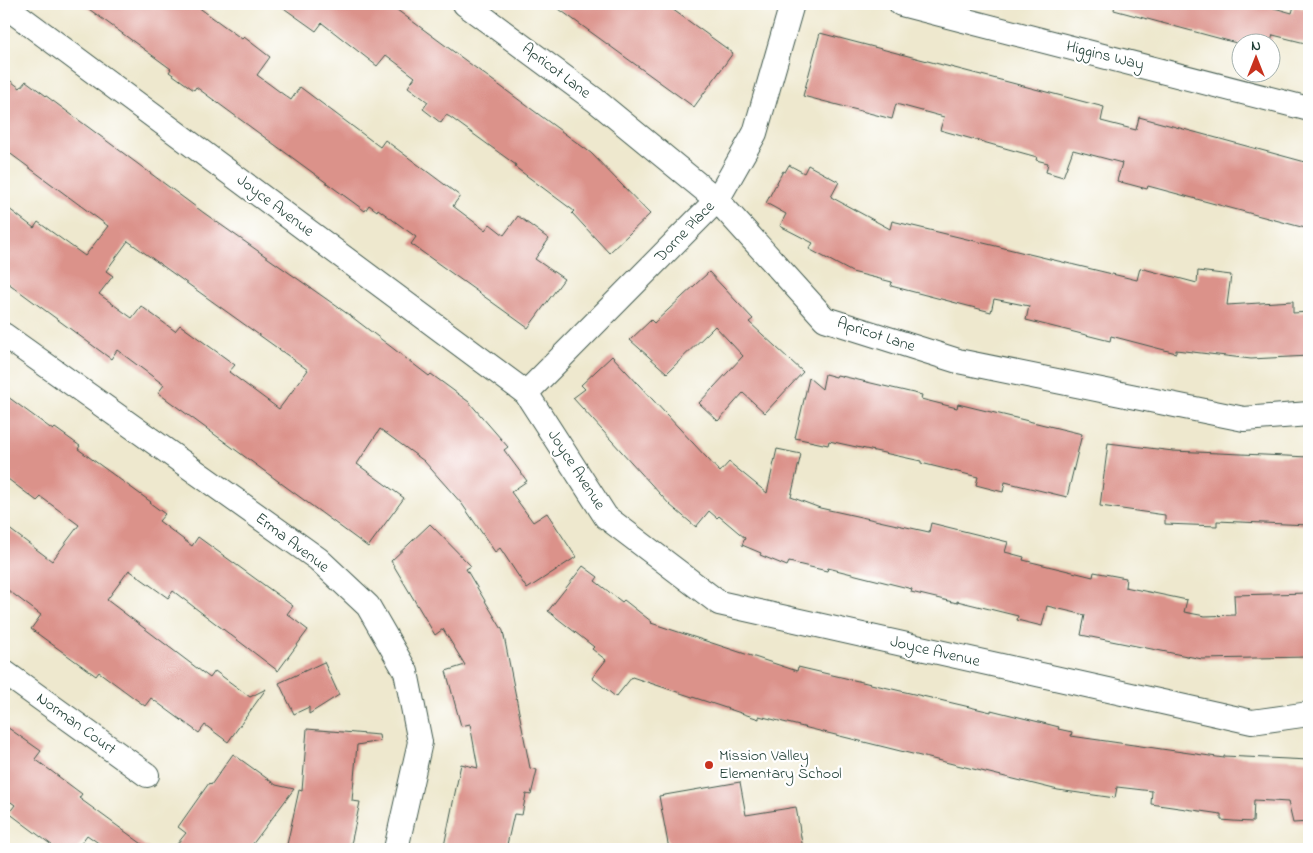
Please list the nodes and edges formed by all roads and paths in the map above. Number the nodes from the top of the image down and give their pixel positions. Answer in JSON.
{"nodes":[{"id":1,"x":465,"y":4,"type":"edge"},
{"id":2,"x":792,"y":4,"type":"edge"},
{"id":3,"x":901,"y":4,"type":"edge"},
{"id":4,"x":6,"y":7,"type":"edge"},
{"id":5,"x":1309,"y":109,"type":"edge"},
{"id":6,"x":717,"y":200,"type":"junction"},
{"id":7,"x":4,"y":335,"type":"edge"},
{"id":8,"x":526,"y":393,"type":"junction"},
{"id":9,"x":1309,"y":414,"type":"edge"},
{"id":10,"x":4,"y":672,"type":"edge"},
{"id":11,"x":1309,"y":714,"type":"edge"},
{"id":12,"x":147,"y":775,"type":"dead end"},
{"id":13,"x":396,"y":849,"type":"edge"}],
"edges":[{"from":1,"to":6,"type":"street","name":"Apricot Lane"},
{"from":2,"to":6,"type":"street","name":"Dorne Place"},
{"from":3,"to":5,"type":"street","name":"Higgins Way"},
{"from":4,"to":8,"type":"street","name":"Joyce Avenue"},
{"from":6,"to":8,"type":"street","name":"Dorne Place"},
{"from":6,"to":9,"type":"street","name":"Apricot Lane"},
{"from":7,"to":13,"type":"street","name":"Erma Avenue"},
{"from":8,"to":11,"type":"street","name":"Joyce Avenue"},
{"from":10,"to":12,"type":"street","name":"Norman Court"}]}
